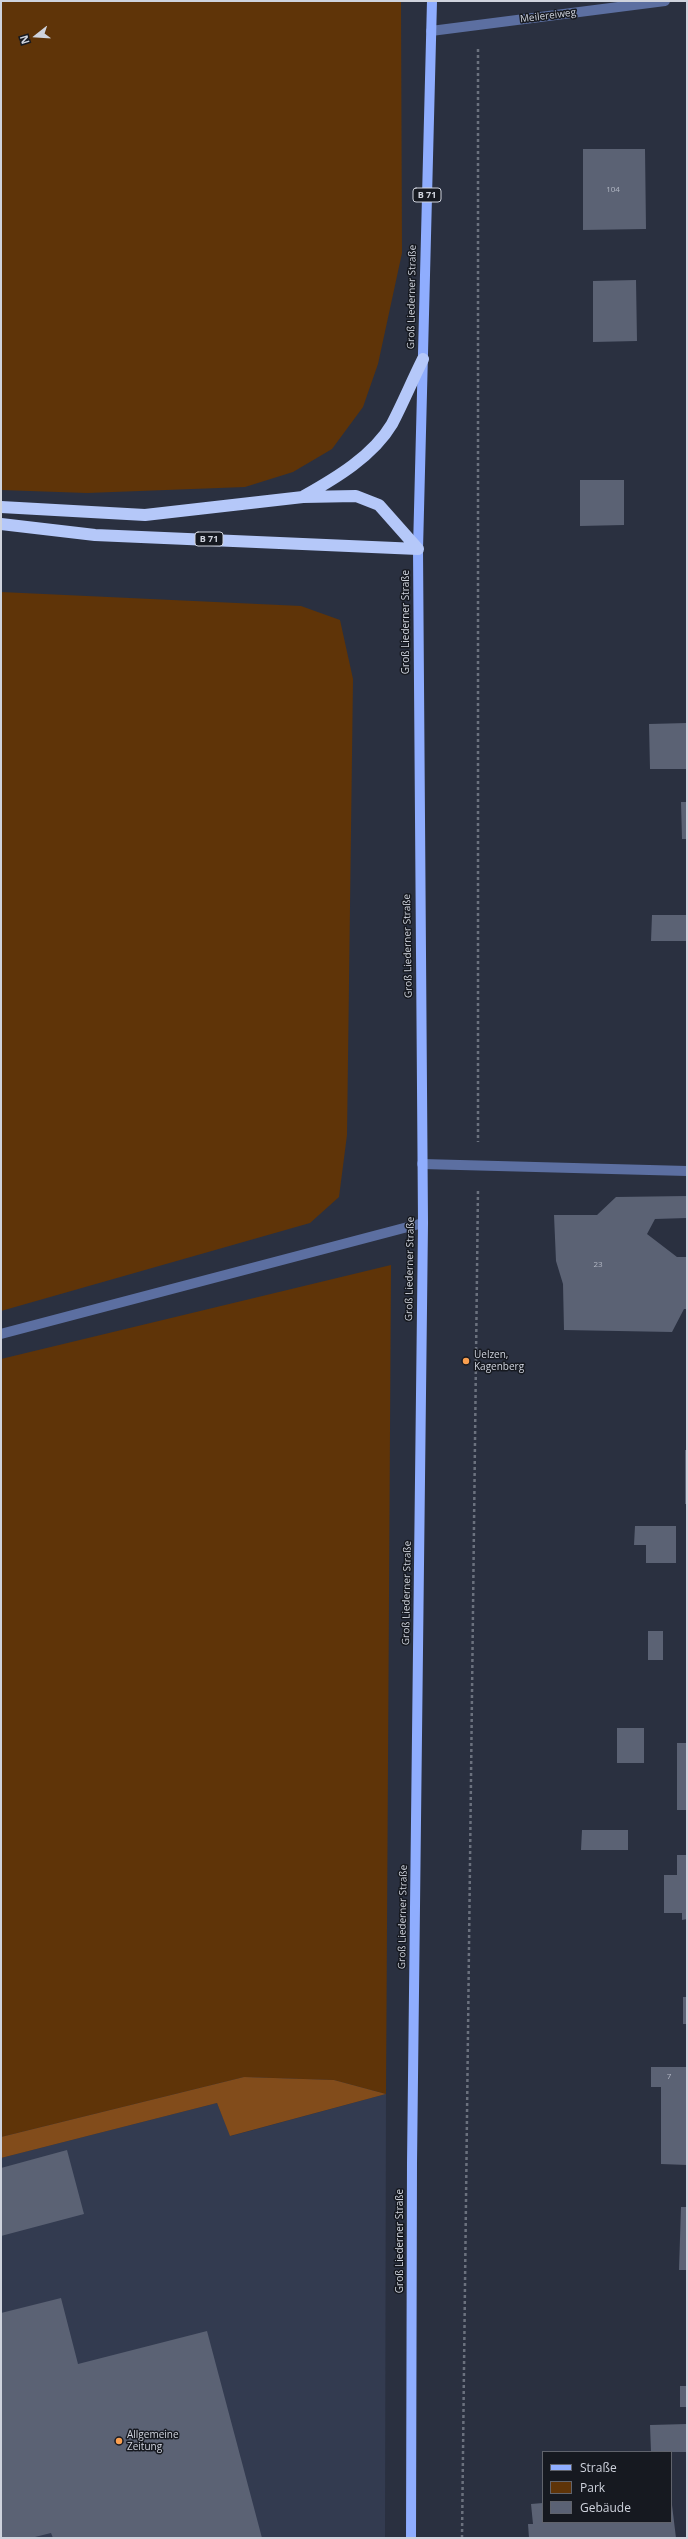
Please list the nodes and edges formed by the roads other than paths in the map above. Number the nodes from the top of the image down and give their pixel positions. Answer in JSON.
{"nodes":[{"id":1,"x":432,"y":1,"type":"edge"},
{"id":2,"x":665,"y":1,"type":"edge"},
{"id":3,"x":431,"y":31,"type":"junction"},
{"id":4,"x":423,"y":359,"type":"junction"},
{"id":5,"x":303,"y":497,"type":"junction"},
{"id":6,"x":1,"y":507,"type":"edge"},
{"id":7,"x":1,"y":524,"type":"edge"},
{"id":8,"x":418,"y":549,"type":"junction"},
{"id":9,"x":422,"y":1164,"type":"junction"},
{"id":10,"x":687,"y":1171,"type":"edge"},
{"id":11,"x":423,"y":1223,"type":"junction"},
{"id":12,"x":1,"y":1334,"type":"edge"},
{"id":13,"x":411,"y":2538,"type":"edge"}],
"edges":[{"from":1,"to":3,"type":"main road","name":"Groß Liederner Straße","number":"B 71"},
{"from":2,"to":3,"type":"street","name":"Meilereiweg"},
{"from":3,"to":4,"type":"main road","name":"Groß Liederner Straße","number":"B 71"},
{"from":4,"to":5,"type":"highway"},
{"from":4,"to":8,"type":"main road","name":"Groß Liederner Straße","number":"B 71"},
{"from":5,"to":6,"type":"highway"},
{"from":5,"to":8,"type":"highway"},
{"from":7,"to":8,"type":"highway","number":"B 71"},
{"from":8,"to":9,"type":"main road","name":"Groß Liederner Straße"},
{"from":9,"to":10,"type":"street"},
{"from":9,"to":11,"type":"main road","name":"Groß Liederner Straße"},
{"from":11,"to":12,"type":"street"},
{"from":11,"to":13,"type":"main road","name":"Groß Liederner Straße"}]}
